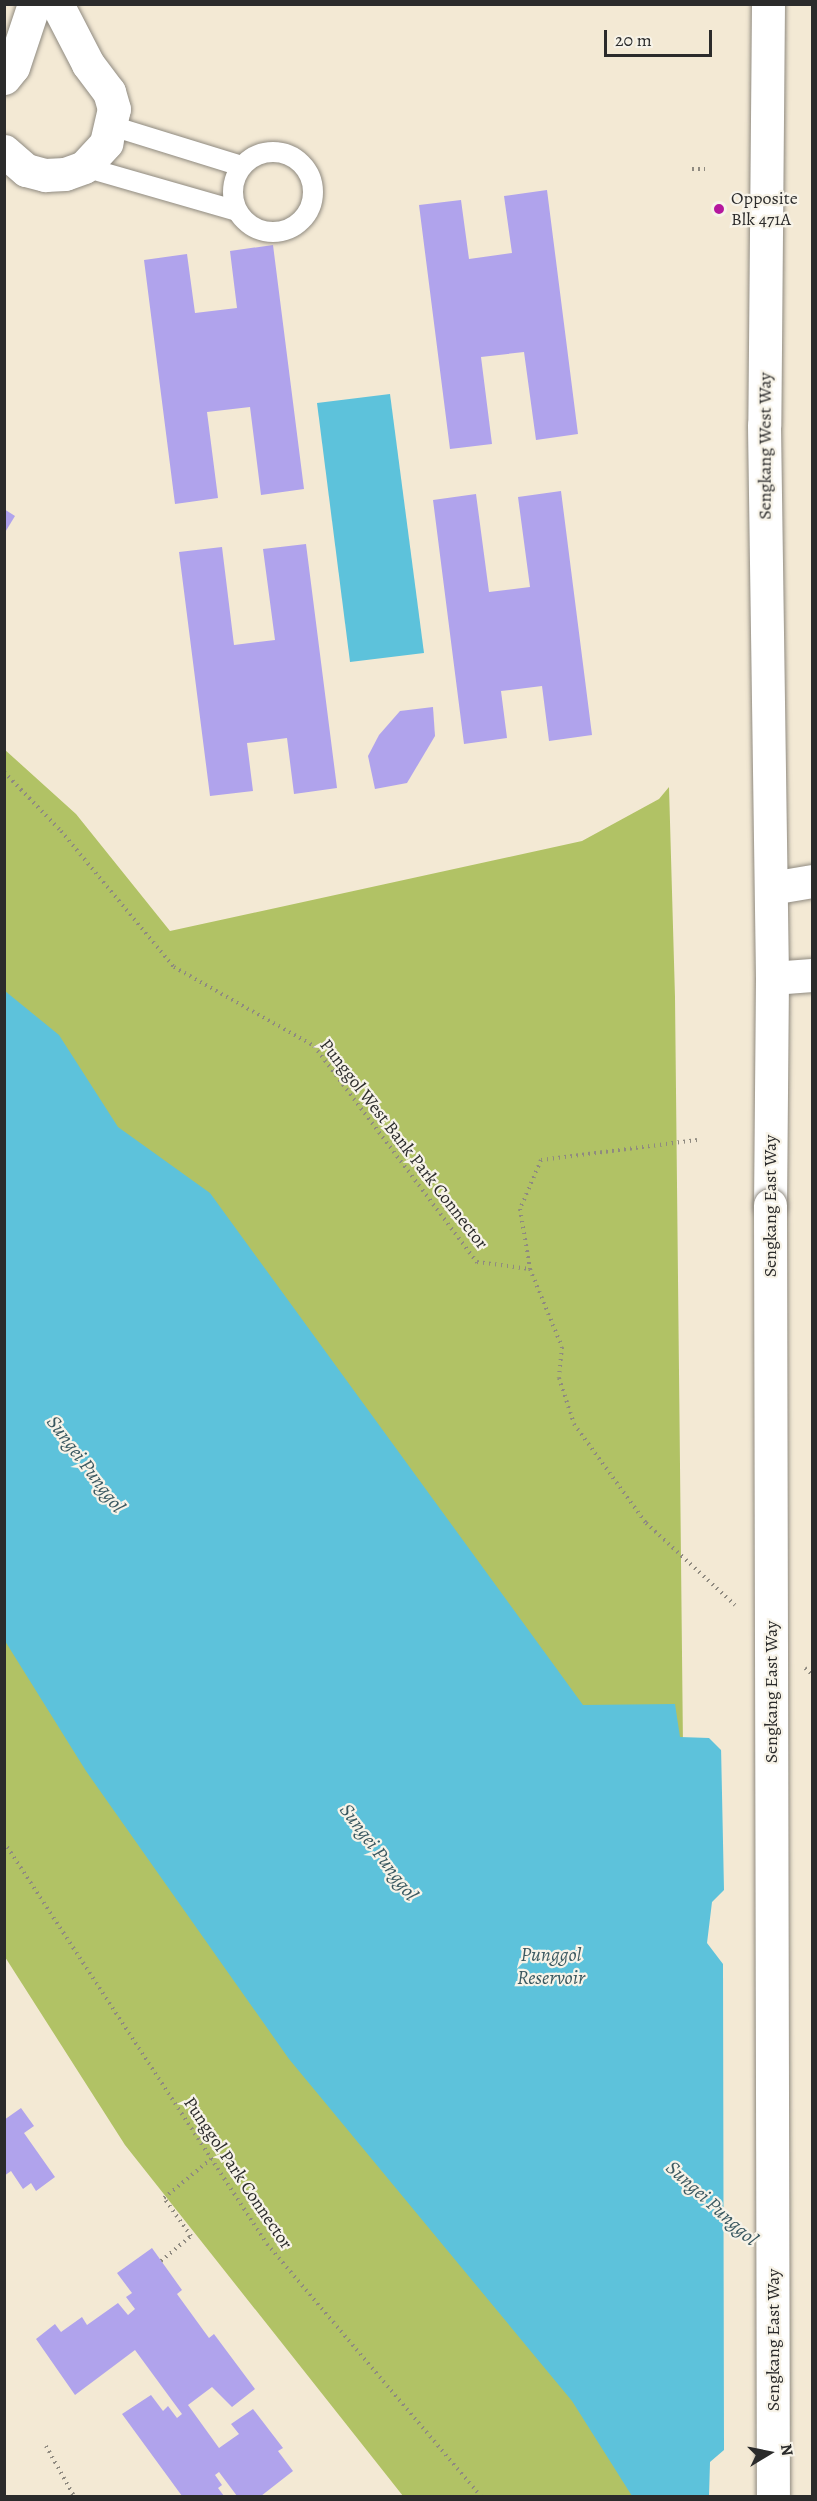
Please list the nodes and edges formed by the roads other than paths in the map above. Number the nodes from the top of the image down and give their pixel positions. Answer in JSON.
{"nodes":[{"id":1,"x":34,"y":4,"type":"edge"},
{"id":2,"x":57,"y":4,"type":"edge"},
{"id":3,"x":768,"y":4,"type":"edge"},
{"id":4,"x":5,"y":78,"type":"edge"},
{"id":5,"x":112,"y":126,"type":"junction"},
{"id":6,"x":4,"y":151,"type":"edge"},
{"id":7,"x":241,"y":166,"type":"junction"},
{"id":8,"x":84,"y":167,"type":"junction"},
{"id":9,"x":237,"y":211,"type":"junction"},
{"id":10,"x":813,"y":881,"type":"edge"},
{"id":11,"x":771,"y":888,"type":"junction"},
{"id":12,"x":813,"y":975,"type":"edge"},
{"id":13,"x":772,"y":978,"type":"junction"},
{"id":14,"x":773,"y":2496,"type":"edge"}],
"edges":[{"from":1,"to":4,"type":"main road"},
{"from":2,"to":5,"type":"main road"},
{"from":3,"to":11,"type":"main road","name":"Sengkang West Way"},
{"from":5,"to":7,"type":"lane"},
{"from":5,"to":8,"type":"main road"},
{"from":6,"to":8,"type":"main road"},
{"from":7,"to":9,"type":"lane"},
{"from":7,"to":9,"type":"lane"},
{"from":8,"to":9,"type":"lane"},
{"from":10,"to":11,"type":"main road"},
{"from":11,"to":13,"type":"main road","name":"Sengkang East Way"},
{"from":12,"to":13,"type":"main road"},
{"from":13,"to":14,"type":"main road","name":"Sengkang East Way","bridge":true}]}
